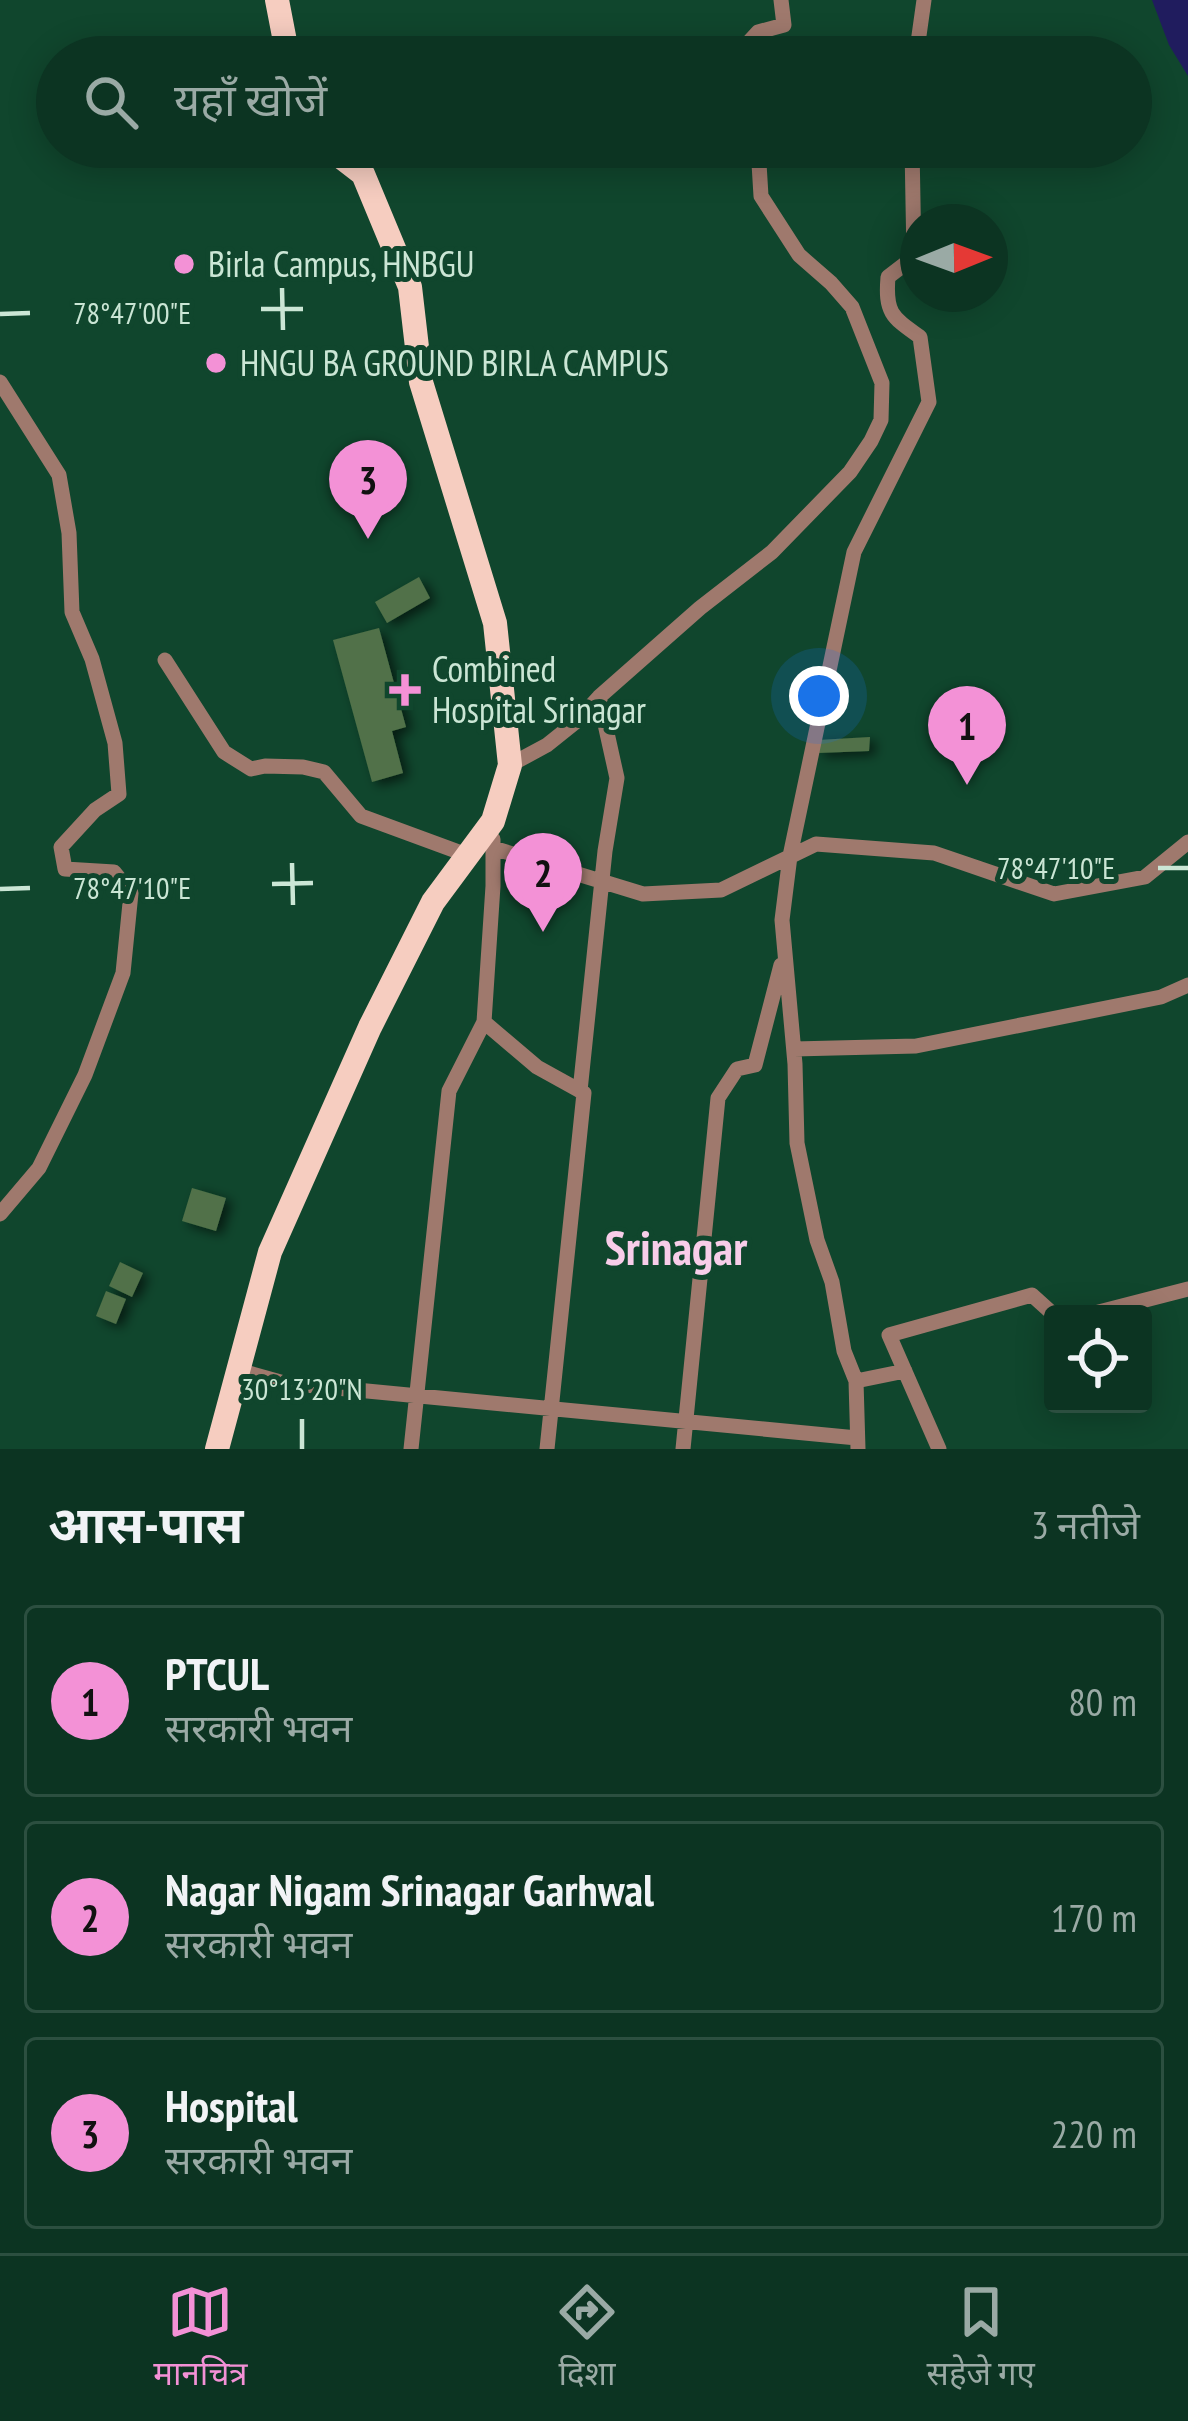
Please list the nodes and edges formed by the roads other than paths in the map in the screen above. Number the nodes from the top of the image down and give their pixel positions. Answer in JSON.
{"nodes":[{"id":1,"x":277,"y":0,"type":"edge"},
{"id":2,"x":782,"y":0,"type":"edge"},
{"id":3,"x":924,"y":0,"type":"edge"},
{"id":4,"x":284,"y":36,"type":"edge"},
{"id":5,"x":754,"y":36,"type":"edge"},
{"id":6,"x":919,"y":36,"type":"edge"},
{"id":7,"x":355,"y":168,"type":"edge"},
{"id":8,"x":759,"y":168,"type":"edge"},
{"id":9,"x":912,"y":168,"type":"edge"},
{"id":10,"x":0,"y":382,"type":"edge"},
{"id":11,"x":165,"y":660,"type":"dead end"},
{"id":12,"x":599,"y":697,"type":"junction"},
{"id":13,"x":510,"y":765,"type":"junction"},
{"id":14,"x":493,"y":820,"type":"junction"},
{"id":15,"x":1188,"y":842,"type":"edge"},
{"id":16,"x":493,"y":848,"type":"junction"},
{"id":17,"x":467,"y":855,"type":"junction"},
{"id":18,"x":790,"y":856,"type":"junction"},
{"id":19,"x":602,"y":881,"type":"junction"},
{"id":20,"x":785,"y":950,"type":"junction"},
{"id":21,"x":1188,"y":986,"type":"edge"},
{"id":22,"x":484,"y":1022,"type":"junction"},
{"id":23,"x":794,"y":1048,"type":"junction"},
{"id":24,"x":580,"y":1091,"type":"junction"},
{"id":25,"x":0,"y":1214,"type":"edge"},
{"id":26,"x":1188,"y":1289,"type":"edge"},
{"id":27,"x":1126,"y":1305,"type":"edge"},
{"id":28,"x":1044,"y":1306,"type":"edge"},
{"id":29,"x":238,"y":1370,"type":"junction"},
{"id":30,"x":904,"y":1371,"type":"junction"},
{"id":31,"x":856,"y":1381,"type":"junction"},
{"id":32,"x":417,"y":1395,"type":"junction"},
{"id":33,"x":551,"y":1407,"type":"junction"},
{"id":34,"x":686,"y":1421,"type":"junction"},
{"id":35,"x":857,"y":1444,"type":"edge"},
{"id":36,"x":217,"y":1449,"type":"edge"},
{"id":37,"x":411,"y":1449,"type":"edge"},
{"id":38,"x":547,"y":1449,"type":"edge"},
{"id":39,"x":683,"y":1449,"type":"edge"},
{"id":40,"x":939,"y":1449,"type":"edge"}],
"edges":[{"from":1,"to":4,"type":"highway"},
{"from":2,"to":5,"type":"street"},
{"from":3,"to":6,"type":"street"},
{"from":7,"to":13,"type":"highway"},
{"from":8,"to":12,"type":"street"},
{"from":9,"to":18,"type":"street"},
{"from":10,"to":25,"type":"street"},
{"from":11,"to":17,"type":"street"},
{"from":12,"to":13,"type":"street"},
{"from":12,"to":19,"type":"street"},
{"from":13,"to":14,"type":"highway"},
{"from":14,"to":16,"type":"street"},
{"from":14,"to":17,"type":"highway"},
{"from":15,"to":18,"type":"street"},
{"from":16,"to":19,"type":"street"},
{"from":16,"to":22,"type":"street"},
{"from":17,"to":29,"type":"highway"},
{"from":18,"to":19,"type":"street"},
{"from":18,"to":20,"type":"street"},
{"from":19,"to":24,"type":"street"},
{"from":20,"to":23,"type":"street"},
{"from":20,"to":34,"type":"street"},
{"from":21,"to":23,"type":"street"},
{"from":22,"to":24,"type":"street"},
{"from":22,"to":32,"type":"street"},
{"from":23,"to":31,"type":"street"},
{"from":24,"to":33,"type":"street"},
{"from":26,"to":27,"type":"street"},
{"from":28,"to":30,"type":"street"},
{"from":29,"to":32,"type":"street"},
{"from":29,"to":36,"type":"highway"},
{"from":30,"to":31,"type":"street"},
{"from":30,"to":40,"type":"street"},
{"from":31,"to":35,"type":"street"},
{"from":32,"to":33,"type":"street"},
{"from":32,"to":37,"type":"street"},
{"from":33,"to":34,"type":"street"},
{"from":33,"to":38,"type":"street"},
{"from":34,"to":35,"type":"street"},
{"from":34,"to":39,"type":"street"}]}
